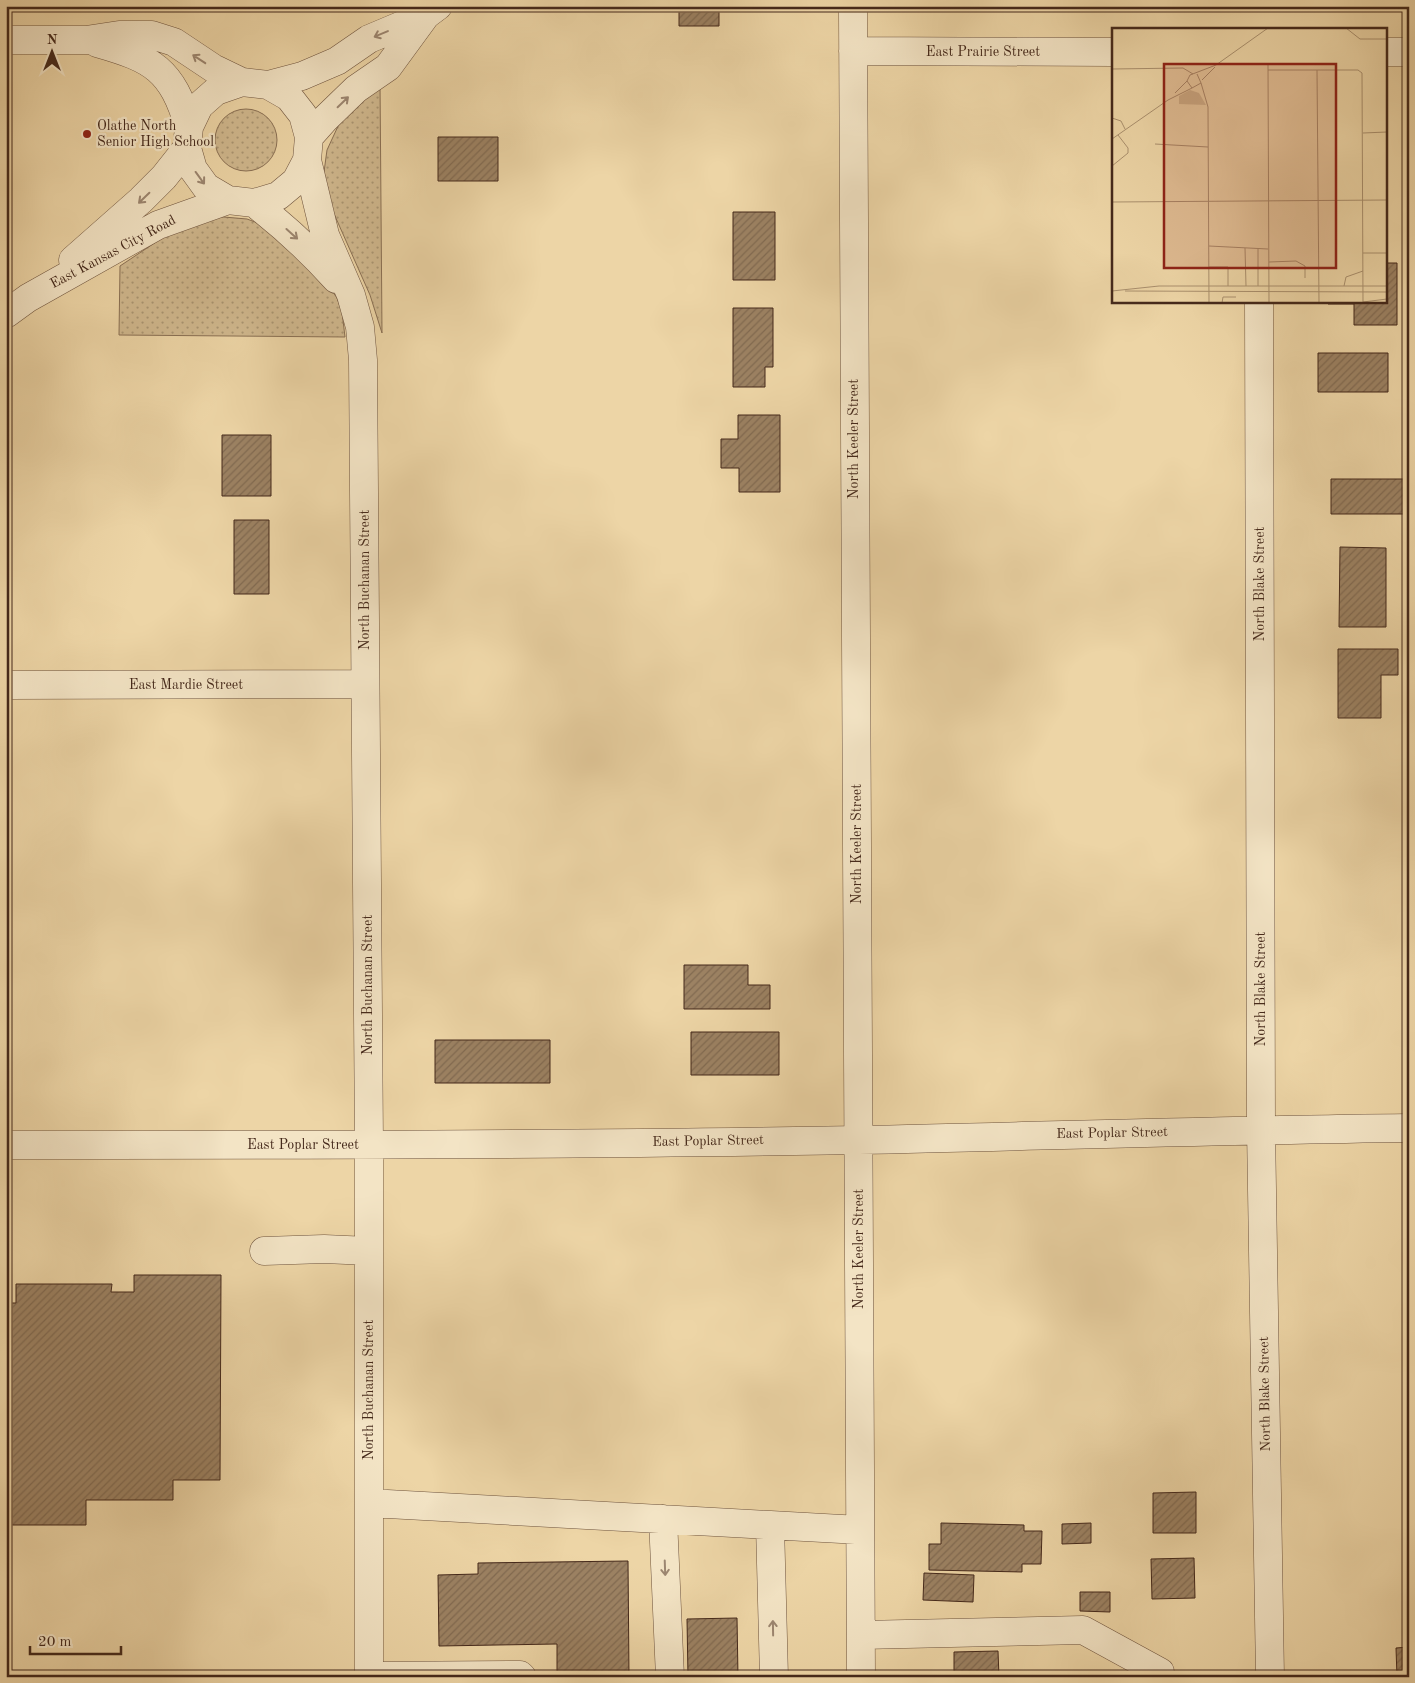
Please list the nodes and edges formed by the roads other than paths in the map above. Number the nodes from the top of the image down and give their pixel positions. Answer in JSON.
{"nodes":[{"id":1,"x":432,"y":10,"type":"edge"},
{"id":2,"x":853,"y":12,"type":"dead end"},
{"id":3,"x":6,"y":40,"type":"edge"},
{"id":4,"x":86,"y":40,"type":"junction"},
{"id":5,"x":852,"y":52,"type":"junction"},
{"id":6,"x":1112,"y":52,"type":"edge"},
{"id":7,"x":1388,"y":52,"type":"edge"},
{"id":8,"x":1409,"y":52,"type":"edge"},
{"id":9,"x":255,"y":83,"type":"junction"},
{"id":10,"x":188,"y":137,"type":"junction"},
{"id":11,"x":308,"y":148,"type":"junction"},
{"id":12,"x":241,"y":202,"type":"junction"},
{"id":13,"x":351,"y":295,"type":"junction"},
{"id":14,"x":28,"y":298,"type":"junction"},
{"id":15,"x":1259,"y":302,"type":"edge"},
{"id":16,"x":6,"y":314,"type":"edge"},
{"id":17,"x":365,"y":684,"type":"junction"},
{"id":18,"x":6,"y":685,"type":"edge"},
{"id":19,"x":1409,"y":1128,"type":"edge"},
{"id":20,"x":1261,"y":1130,"type":"junction"},
{"id":21,"x":858,"y":1140,"type":"junction"},
{"id":22,"x":6,"y":1145,"type":"edge"},
{"id":23,"x":369,"y":1145,"type":"junction"},
{"id":24,"x":264,"y":1251,"type":"dead end"},
{"id":25,"x":369,"y":1251,"type":"junction"},
{"id":26,"x":369,"y":1503,"type":"junction"},
{"id":27,"x":663,"y":1519,"type":"junction"},
{"id":28,"x":770,"y":1525,"type":"junction"},
{"id":29,"x":860,"y":1530,"type":"junction"},
{"id":30,"x":861,"y":1635,"type":"junction"},
{"id":31,"x":369,"y":1676,"type":"edge"},
{"id":32,"x":522,"y":1677,"type":"edge"},
{"id":33,"x":670,"y":1677,"type":"edge"},
{"id":34,"x":774,"y":1677,"type":"edge"},
{"id":35,"x":862,"y":1677,"type":"edge"},
{"id":36,"x":1160,"y":1677,"type":"edge"},
{"id":37,"x":1270,"y":1677,"type":"edge"}],
"edges":[{"from":1,"to":9,"type":"street","one_way":true},
{"from":11,"to":1,"type":"street","one_way":true},
{"from":2,"to":5,"type":"street","name":"North Keeler Street"},
{"from":3,"to":4,"type":"street"},
{"from":9,"to":4,"type":"street","one_way":true},
{"from":4,"to":10,"type":"street"},
{"from":5,"to":6,"type":"street","name":"East Prairie Street"},
{"from":5,"to":21,"type":"street","name":"North Keeler Street"},
{"from":7,"to":8,"type":"street"},
{"from":9,"to":10,"type":"street"},
{"from":9,"to":11,"type":"street"},
{"from":10,"to":12,"type":"street","one_way":true},
{"from":10,"to":14,"type":"street","name":"East Kansas City Road","one_way":true},
{"from":11,"to":12,"type":"street"},
{"from":11,"to":13,"type":"street","name":"North Buchanan Street"},
{"from":12,"to":13,"type":"street","name":"North Buchanan Street","one_way":true},
{"from":12,"to":14,"type":"street","name":"East Kansas City Road"},
{"from":13,"to":17,"type":"street","name":"North Buchanan Street"},
{"from":14,"to":16,"type":"street","name":"East Kansas City Road"},
{"from":15,"to":20,"type":"street","name":"North Blake Street"},
{"from":17,"to":18,"type":"street","name":"East Mardie Street"},
{"from":17,"to":23,"type":"street","name":"North Buchanan Street"},
{"from":19,"to":20,"type":"street","name":"East Poplar Street"},
{"from":20,"to":21,"type":"street","name":"East Poplar Street"},
{"from":20,"to":37,"type":"street","name":"North Blake Street"},
{"from":21,"to":23,"type":"street","name":"East Poplar Street"},
{"from":21,"to":29,"type":"street","name":"North Keeler Street"},
{"from":22,"to":23,"type":"street","name":"East Poplar Street"},
{"from":23,"to":25,"type":"street","name":"North Buchanan Street"},
{"from":24,"to":25,"type":"street"},
{"from":25,"to":26,"type":"street","name":"North Buchanan Street"},
{"from":26,"to":27,"type":"street"},
{"from":26,"to":31,"type":"street","name":"North Buchanan Street"},
{"from":27,"to":28,"type":"street"},
{"from":27,"to":33,"type":"street","one_way":true},
{"from":28,"to":29,"type":"street"},
{"from":34,"to":28,"type":"street","one_way":true},
{"from":29,"to":30,"type":"street","name":"North Keeler Street"},
{"from":30,"to":35,"type":"street","name":"North Keeler Street"},
{"from":30,"to":36,"type":"street"},
{"from":31,"to":32,"type":"street"}]}
